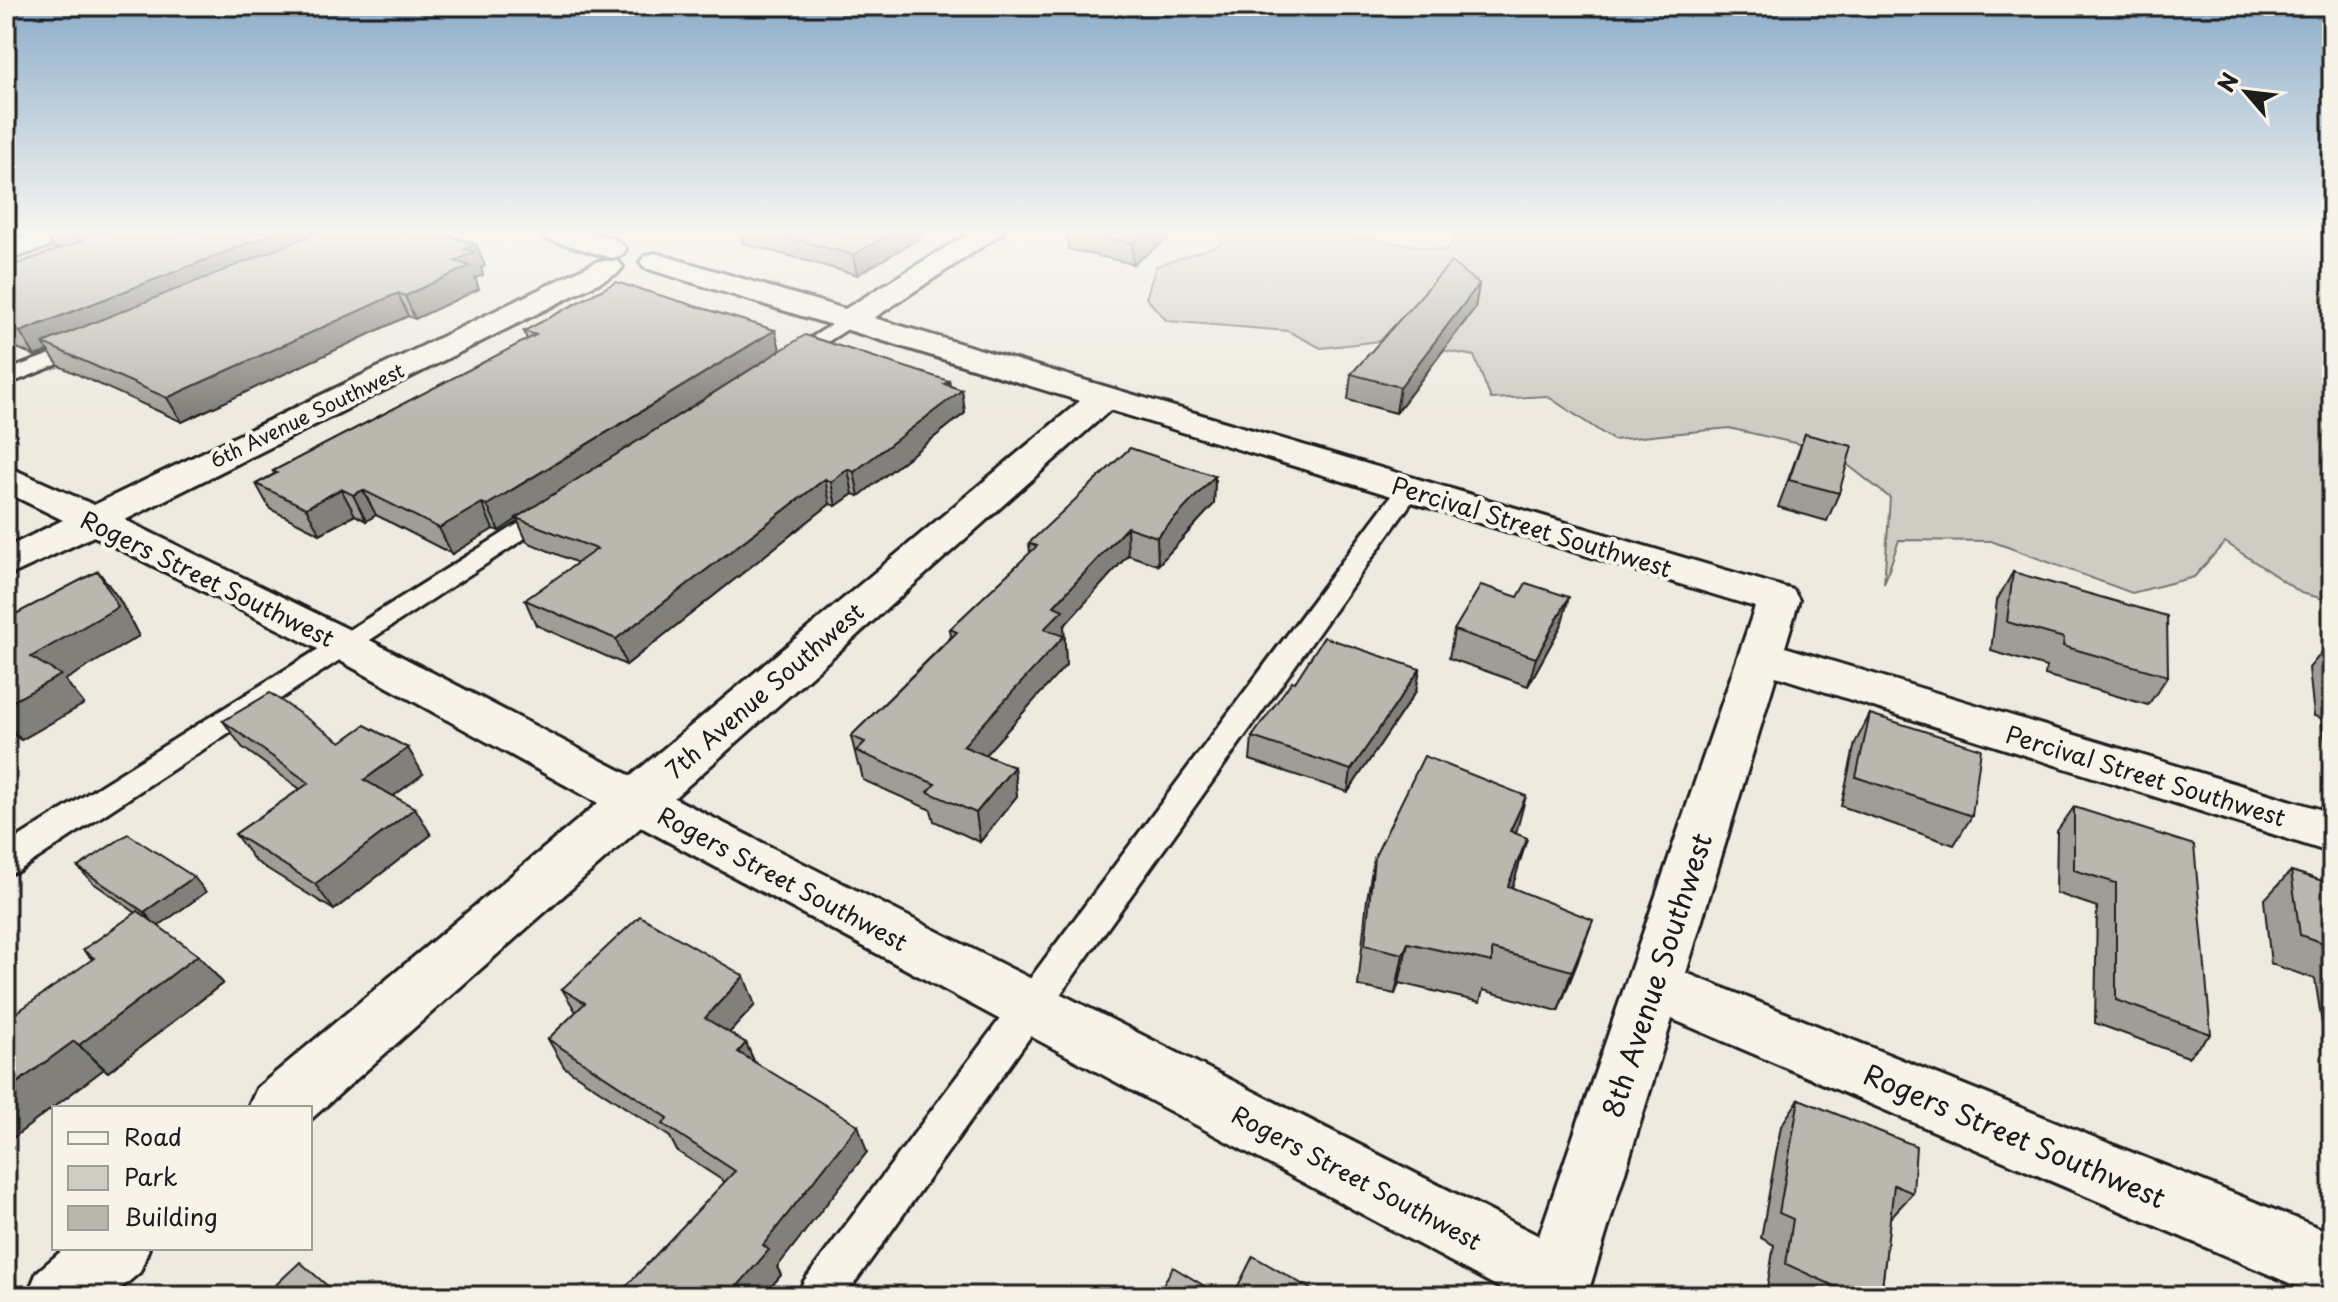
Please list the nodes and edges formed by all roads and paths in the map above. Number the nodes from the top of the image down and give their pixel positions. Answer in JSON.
{"nodes":[{"id":1,"x":542,"y":293,"type":"edge"},
{"id":2,"x":776,"y":293,"type":"edge"},
{"id":3,"x":892,"y":293,"type":"edge"},
{"id":4,"x":847,"y":321,"type":"junction"},
{"id":5,"x":106,"y":338,"type":"edge"},
{"id":6,"x":767,"y":372,"type":"edge"},
{"id":7,"x":6,"y":379,"type":"edge"},
{"id":8,"x":1104,"y":398,"type":"junction"},
{"id":9,"x":6,"y":477,"type":"edge"},
{"id":10,"x":1409,"y":489,"type":"junction"},
{"id":11,"x":581,"y":491,"type":"edge"},
{"id":12,"x":92,"y":521,"type":"junction"},
{"id":13,"x":6,"y":564,"type":"edge"},
{"id":14,"x":343,"y":644,"type":"junction"},
{"id":15,"x":1760,"y":655,"type":"junction"},
{"id":16,"x":636,"y":801,"type":"junction"},
{"id":17,"x":2332,"y":833,"type":"edge"},
{"id":18,"x":6,"y":862,"type":"edge"},
{"id":19,"x":1653,"y":985,"type":"junction"},
{"id":20,"x":1030,"y":1007,"type":"junction"},
{"id":21,"x":281,"y":1106,"type":"edge"},
{"id":22,"x":114,"y":1250,"type":"edge"},
{"id":23,"x":2332,"y":1267,"type":"edge"},
{"id":24,"x":1555,"y":1289,"type":"edge"},
{"id":25,"x":61,"y":1296,"type":"edge"},
{"id":26,"x":819,"y":1296,"type":"edge"}],
"edges":[{"from":1,"to":12,"type":"street","name":"6th Avenue Southwest"},
{"from":2,"to":4,"type":"street","name":"Percival Street Southwest"},
{"from":3,"to":4,"type":"street"},
{"from":4,"to":6,"type":"lane"},
{"from":4,"to":8,"type":"street","name":"Percival Street Southwest"},
{"from":5,"to":7,"type":"lane"},
{"from":8,"to":10,"type":"street","name":"Percival Street Southwest"},
{"from":8,"to":16,"type":"street","name":"7th Avenue Southwest"},
{"from":9,"to":12,"type":"street","name":"Rogers Street Southwest"},
{"from":10,"to":15,"type":"street","name":"Percival Street Southwest"},
{"from":10,"to":20,"type":"lane"},
{"from":11,"to":14,"type":"lane"},
{"from":12,"to":13,"type":"street","name":"6th Avenue Southwest"},
{"from":12,"to":14,"type":"street","name":"Rogers Street Southwest"},
{"from":14,"to":16,"type":"street","name":"Rogers Street Southwest"},
{"from":14,"to":18,"type":"lane"},
{"from":15,"to":17,"type":"street","name":"Percival Street Southwest"},
{"from":15,"to":19,"type":"street","name":"8th Avenue Southwest"},
{"from":16,"to":20,"type":"street","name":"Rogers Street Southwest"},
{"from":16,"to":21,"type":"street","name":"7th Avenue Southwest"},
{"from":19,"to":23,"type":"street","name":"Rogers Street Southwest"},
{"from":19,"to":24,"type":"street","name":"8th Avenue Southwest"},
{"from":20,"to":24,"type":"street","name":"Rogers Street Southwest"},
{"from":20,"to":26,"type":"lane"},
{"from":22,"to":25,"type":"street"}]}
